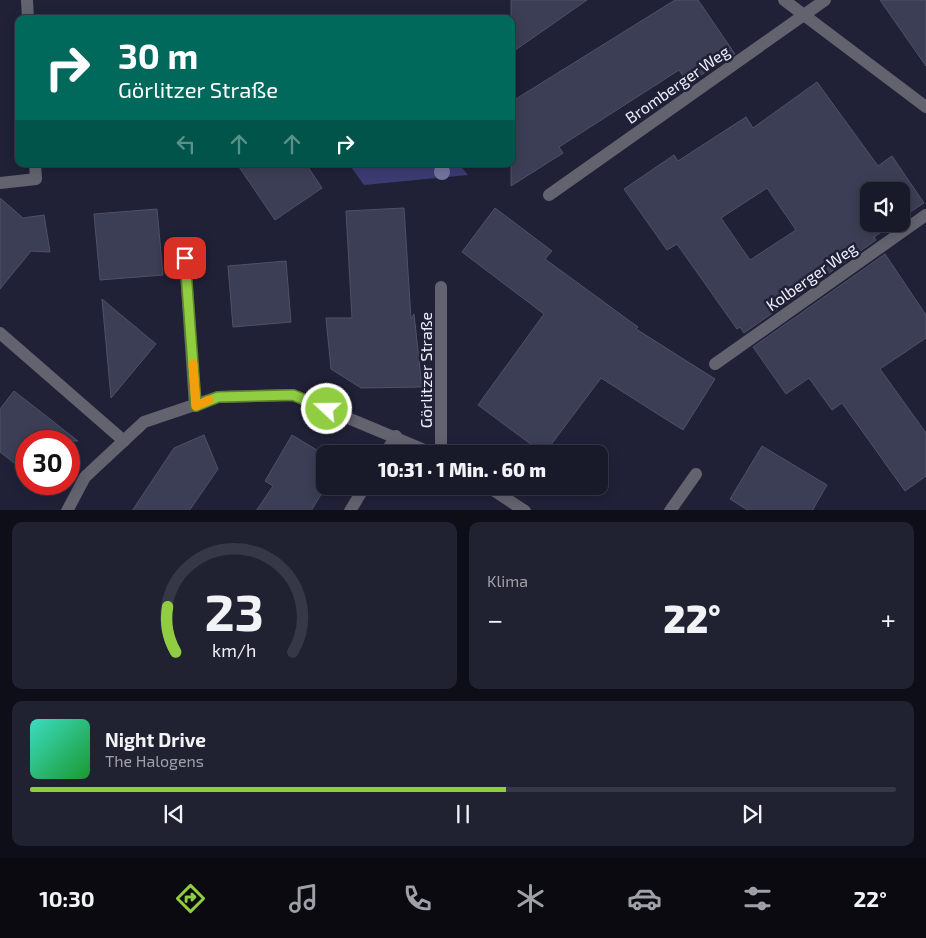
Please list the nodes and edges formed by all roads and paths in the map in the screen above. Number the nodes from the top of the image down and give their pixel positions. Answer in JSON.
{"nodes":[{"id":1,"x":27,"y":0,"type":"edge"},
{"id":2,"x":784,"y":0,"type":"edge"},
{"id":3,"x":825,"y":0,"type":"edge"},
{"id":4,"x":803,"y":14,"type":"junction"},
{"id":5,"x":28,"y":15,"type":"edge"},
{"id":6,"x":926,"y":107,"type":"edge"},
{"id":7,"x":35,"y":167,"type":"edge"},
{"id":8,"x":0,"y":183,"type":"edge"},
{"id":9,"x":549,"y":195,"type":"dead end"},
{"id":10,"x":926,"y":215,"type":"edge"},
{"id":11,"x":185,"y":258,"type":"dead end"},
{"id":12,"x":441,"y":287,"type":"dead end"},
{"id":13,"x":0,"y":333,"type":"edge"},
{"id":14,"x":715,"y":364,"type":"dead end"},
{"id":15,"x":196,"y":406,"type":"junction"},
{"id":16,"x":396,"y":436,"type":"junction"},
{"id":17,"x":124,"y":441,"type":"junction"},
{"id":18,"x":390,"y":445,"type":"edge"},
{"id":19,"x":415,"y":445,"type":"edge"},
{"id":20,"x":440,"y":445,"type":"edge"},
{"id":21,"x":696,"y":474,"type":"dead end"},
{"id":22,"x":359,"y":495,"type":"edge"},
{"id":23,"x":501,"y":495,"type":"edge"},
{"id":24,"x":67,"y":510,"type":"edge"},
{"id":25,"x":350,"y":510,"type":"edge"},
{"id":26,"x":525,"y":510,"type":"edge"},
{"id":27,"x":670,"y":510,"type":"edge"}],
"edges":[{"from":1,"to":5,"type":"street"},
{"from":2,"to":4,"type":"street"},
{"from":3,"to":4,"type":"street","name":"Bromberger Weg"},
{"from":4,"to":6,"type":"street"},
{"from":4,"to":9,"type":"street","name":"Bromberger Weg"},
{"from":7,"to":8,"type":"street"},
{"from":10,"to":14,"type":"street","name":"Kolberger Weg"},
{"from":11,"to":15,"type":"street"},
{"from":12,"to":20,"type":"street","name":"Görlitzer Straße"},
{"from":13,"to":17,"type":"street"},
{"from":15,"to":16,"type":"street","name":"Görlitzer Straße"},
{"from":15,"to":17,"type":"street","name":"Görlitzer Straße"},
{"from":16,"to":18,"type":"street","name":"Görlitzer Straße"},
{"from":16,"to":19,"type":"street","name":"Görlitzer Straße"},
{"from":17,"to":24,"type":"street","name":"Görlitzer Straße"},
{"from":21,"to":27,"type":"street"},
{"from":22,"to":25,"type":"street"},
{"from":23,"to":26,"type":"street"}]}
